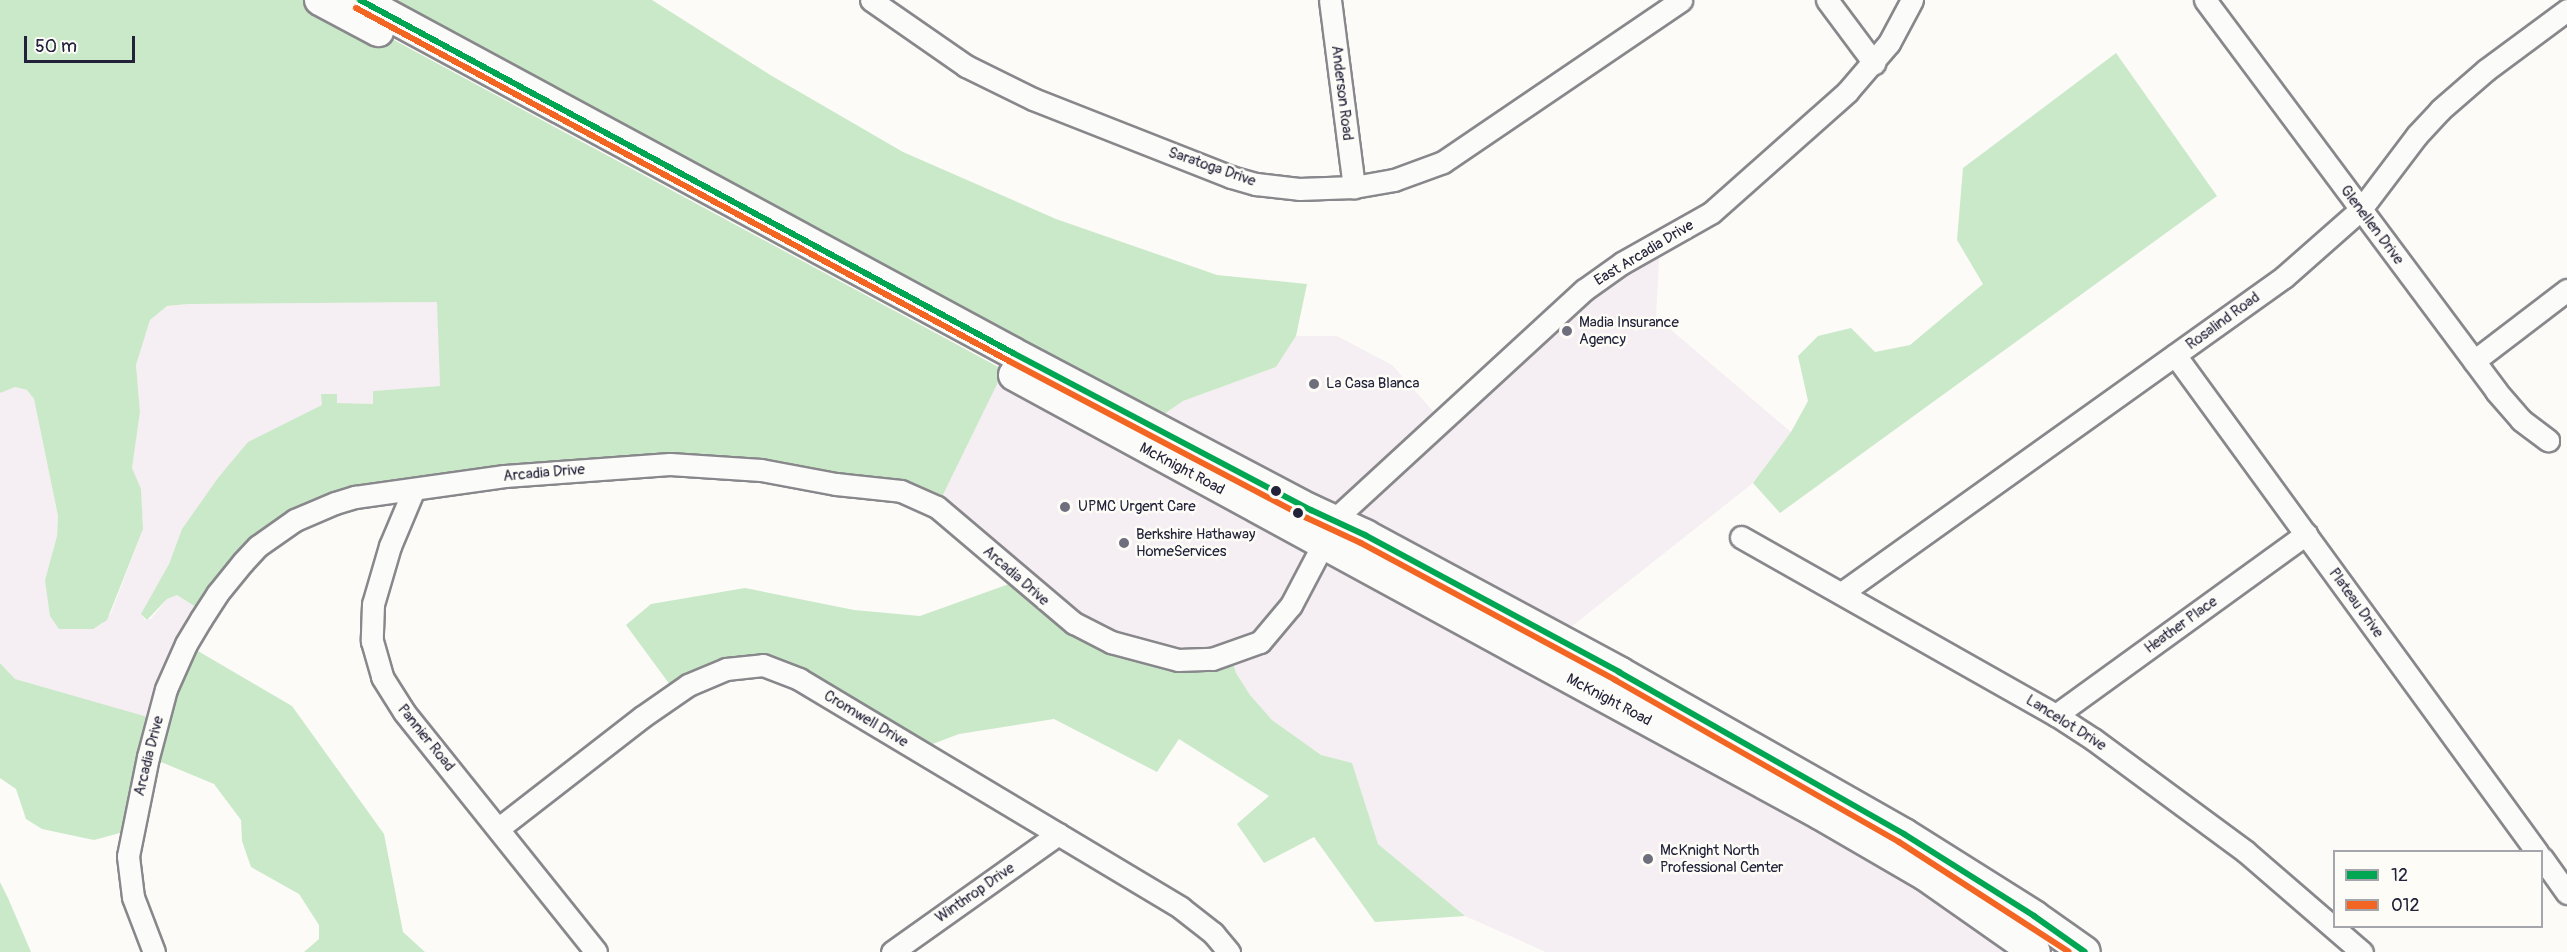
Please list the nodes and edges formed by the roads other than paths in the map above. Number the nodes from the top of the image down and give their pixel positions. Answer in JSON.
{"nodes":[{"id":1,"x":320,"y":0,"type":"edge"},
{"id":2,"x":360,"y":0,"type":"edge"},
{"id":3,"x":871,"y":0,"type":"edge"},
{"id":4,"x":1330,"y":0,"type":"edge"},
{"id":5,"x":1681,"y":0,"type":"edge"},
{"id":6,"x":1827,"y":0,"type":"edge"},
{"id":7,"x":1912,"y":0,"type":"edge"},
{"id":8,"x":2206,"y":0,"type":"edge"},
{"id":9,"x":2567,"y":10,"type":"edge"},
{"id":10,"x":1874,"y":63,"type":"junction"},
{"id":11,"x":1354,"y":187,"type":"junction"},
{"id":12,"x":2361,"y":209,"type":"junction"},
{"id":13,"x":2567,"y":290,"type":"edge"},
{"id":14,"x":2175,"y":355,"type":"junction"},
{"id":15,"x":2474,"y":361,"type":"junction"},
{"id":16,"x":2548,"y":440,"type":"dead end"},
{"id":17,"x":414,"y":489,"type":"junction"},
{"id":18,"x":2306,"y":534,"type":"junction"},
{"id":19,"x":1323,"y":535,"type":"junction"},
{"id":20,"x":1741,"y":537,"type":"dead end"},
{"id":21,"x":1843,"y":592,"type":"junction"},
{"id":22,"x":2056,"y":715,"type":"junction"},
{"id":23,"x":499,"y":828,"type":"junction"},
{"id":24,"x":1058,"y":834,"type":"junction"},
{"id":25,"x":2536,"y":850,"type":"edge"},
{"id":26,"x":2543,"y":861,"type":"edge"},
{"id":27,"x":2567,"y":893,"type":"edge"},
{"id":28,"x":2333,"y":926,"type":"edge"},
{"id":29,"x":2335,"y":928,"type":"edge"},
{"id":30,"x":154,"y":952,"type":"edge"},
{"id":31,"x":596,"y":952,"type":"edge"},
{"id":32,"x":892,"y":952,"type":"edge"},
{"id":33,"x":1229,"y":952,"type":"edge"},
{"id":34,"x":2035,"y":952,"type":"edge"},
{"id":35,"x":2085,"y":952,"type":"edge"},
{"id":36,"x":2362,"y":952,"type":"edge"}],
"edges":[{"from":1,"to":19,"type":"highway","name":"McKnight Road"},
{"from":2,"to":19,"type":"highway","name":"McKnight Road"},
{"from":3,"to":11,"type":"street","name":"Saratoga Drive"},
{"from":4,"to":11,"type":"street","name":"Anderson Road"},
{"from":5,"to":11,"type":"street","name":"Saratoga Drive"},
{"from":6,"to":10,"type":"street"},
{"from":7,"to":10,"type":"street","name":"East Arcadia Drive"},
{"from":8,"to":12,"type":"street","name":"Glenellen Drive"},
{"from":9,"to":12,"type":"street","name":"Rosalind Road"},
{"from":10,"to":19,"type":"street","name":"East Arcadia Drive"},
{"from":12,"to":14,"type":"street","name":"Rosalind Road"},
{"from":12,"to":15,"type":"street","name":"Glenellen Drive"},
{"from":13,"to":15,"type":"street"},
{"from":14,"to":18,"type":"street","name":"Plateau Drive"},
{"from":14,"to":21,"type":"street","name":"Rosalind Road"},
{"from":15,"to":16,"type":"street","name":"Glenellen Drive"},
{"from":17,"to":19,"type":"street","name":"Arcadia Drive"},
{"from":17,"to":23,"type":"street","name":"Pannier Road"},
{"from":17,"to":30,"type":"street","name":"Arcadia Drive"},
{"from":18,"to":22,"type":"street","name":"Heather Place"},
{"from":18,"to":25,"type":"street","name":"Plateau Drive"},
{"from":19,"to":34,"type":"highway","name":"McKnight Road"},
{"from":19,"to":35,"type":"highway","name":"McKnight Road"},
{"from":20,"to":21,"type":"street","name":"Lancelot Drive"},
{"from":21,"to":22,"type":"street","name":"Lancelot Drive"},
{"from":22,"to":28,"type":"street","name":"Lancelot Drive"},
{"from":23,"to":24,"type":"street","name":"Cromwell Drive"},
{"from":23,"to":31,"type":"street","name":"Pannier Road"},
{"from":24,"to":32,"type":"street","name":"Winthrop Drive"},
{"from":24,"to":33,"type":"street","name":"Cromwell Drive"},
{"from":26,"to":27,"type":"street"},
{"from":29,"to":36,"type":"street","name":"Lancelot Drive"}]}
